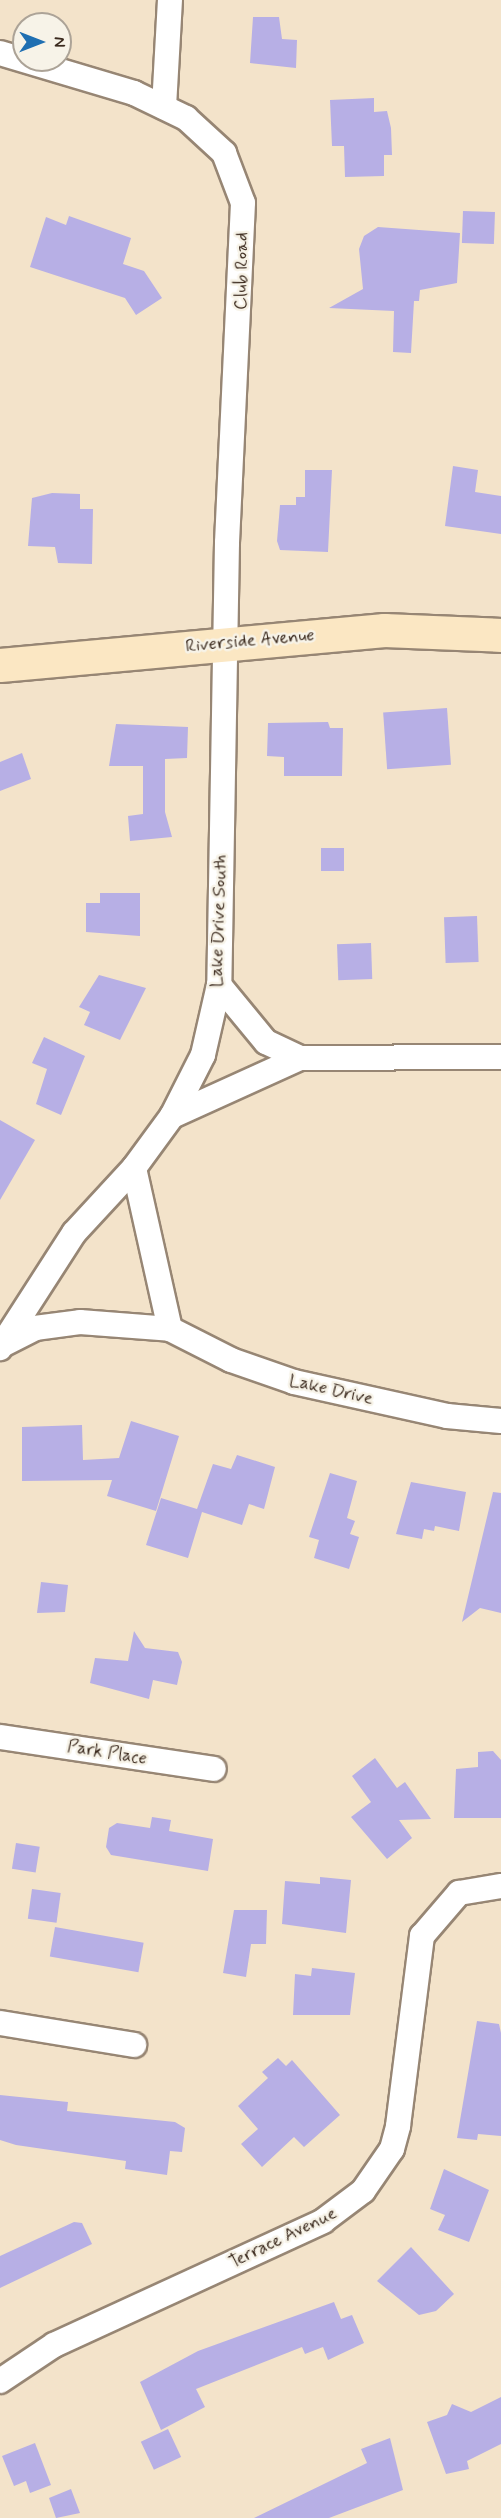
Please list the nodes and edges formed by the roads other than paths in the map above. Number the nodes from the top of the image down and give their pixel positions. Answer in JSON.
{"nodes":[{"id":1,"x":170,"y":0,"type":"edge"},
{"id":2,"x":0,"y":53,"type":"edge"},
{"id":3,"x":164,"y":107,"type":"junction"},
{"id":4,"x":501,"y":635,"type":"edge"},
{"id":5,"x":226,"y":642,"type":"junction"},
{"id":6,"x":0,"y":665,"type":"edge"},
{"id":7,"x":219,"y":985,"type":"junction"},
{"id":8,"x":501,"y":1057,"type":"edge"},
{"id":9,"x":300,"y":1058,"type":"junction"},
{"id":10,"x":172,"y":1116,"type":"junction"},
{"id":11,"x":134,"y":1168,"type":"junction"},
{"id":12,"x":170,"y":1329,"type":"junction"},
{"id":13,"x":1,"y":1347,"type":"edge"},
{"id":14,"x":501,"y":1420,"type":"edge"},
{"id":15,"x":0,"y":1737,"type":"edge"},
{"id":16,"x":214,"y":1769,"type":"dead end"},
{"id":17,"x":501,"y":1886,"type":"edge"},
{"id":18,"x":0,"y":2023,"type":"edge"},
{"id":19,"x":134,"y":2045,"type":"dead end"},
{"id":20,"x":0,"y":2381,"type":"edge"}],
"edges":[{"from":1,"to":3,"type":"street"},
{"from":2,"to":3,"type":"street","name":"Club Road"},
{"from":3,"to":5,"type":"street","name":"Club Road"},
{"from":4,"to":5,"type":"street","name":"Riverside Avenue"},
{"from":5,"to":6,"type":"street","name":"Riverside Avenue"},
{"from":5,"to":7,"type":"street","name":"Lake Drive South"},
{"from":7,"to":9,"type":"street"},
{"from":7,"to":10,"type":"street","name":"Lake Drive South"},
{"from":8,"to":9,"type":"street"},
{"from":9,"to":10,"type":"street"},
{"from":10,"to":11,"type":"street","name":"Lake Drive South"},
{"from":11,"to":12,"type":"street"},
{"from":11,"to":13,"type":"street","name":"Lake Drive South"},
{"from":12,"to":13,"type":"street","name":"Lake Drive"},
{"from":12,"to":14,"type":"street","name":"Lake Drive"},
{"from":15,"to":16,"type":"street","name":"Park Place"},
{"from":17,"to":20,"type":"street","name":"Terrace Avenue"},
{"from":18,"to":19,"type":"street"}]}
